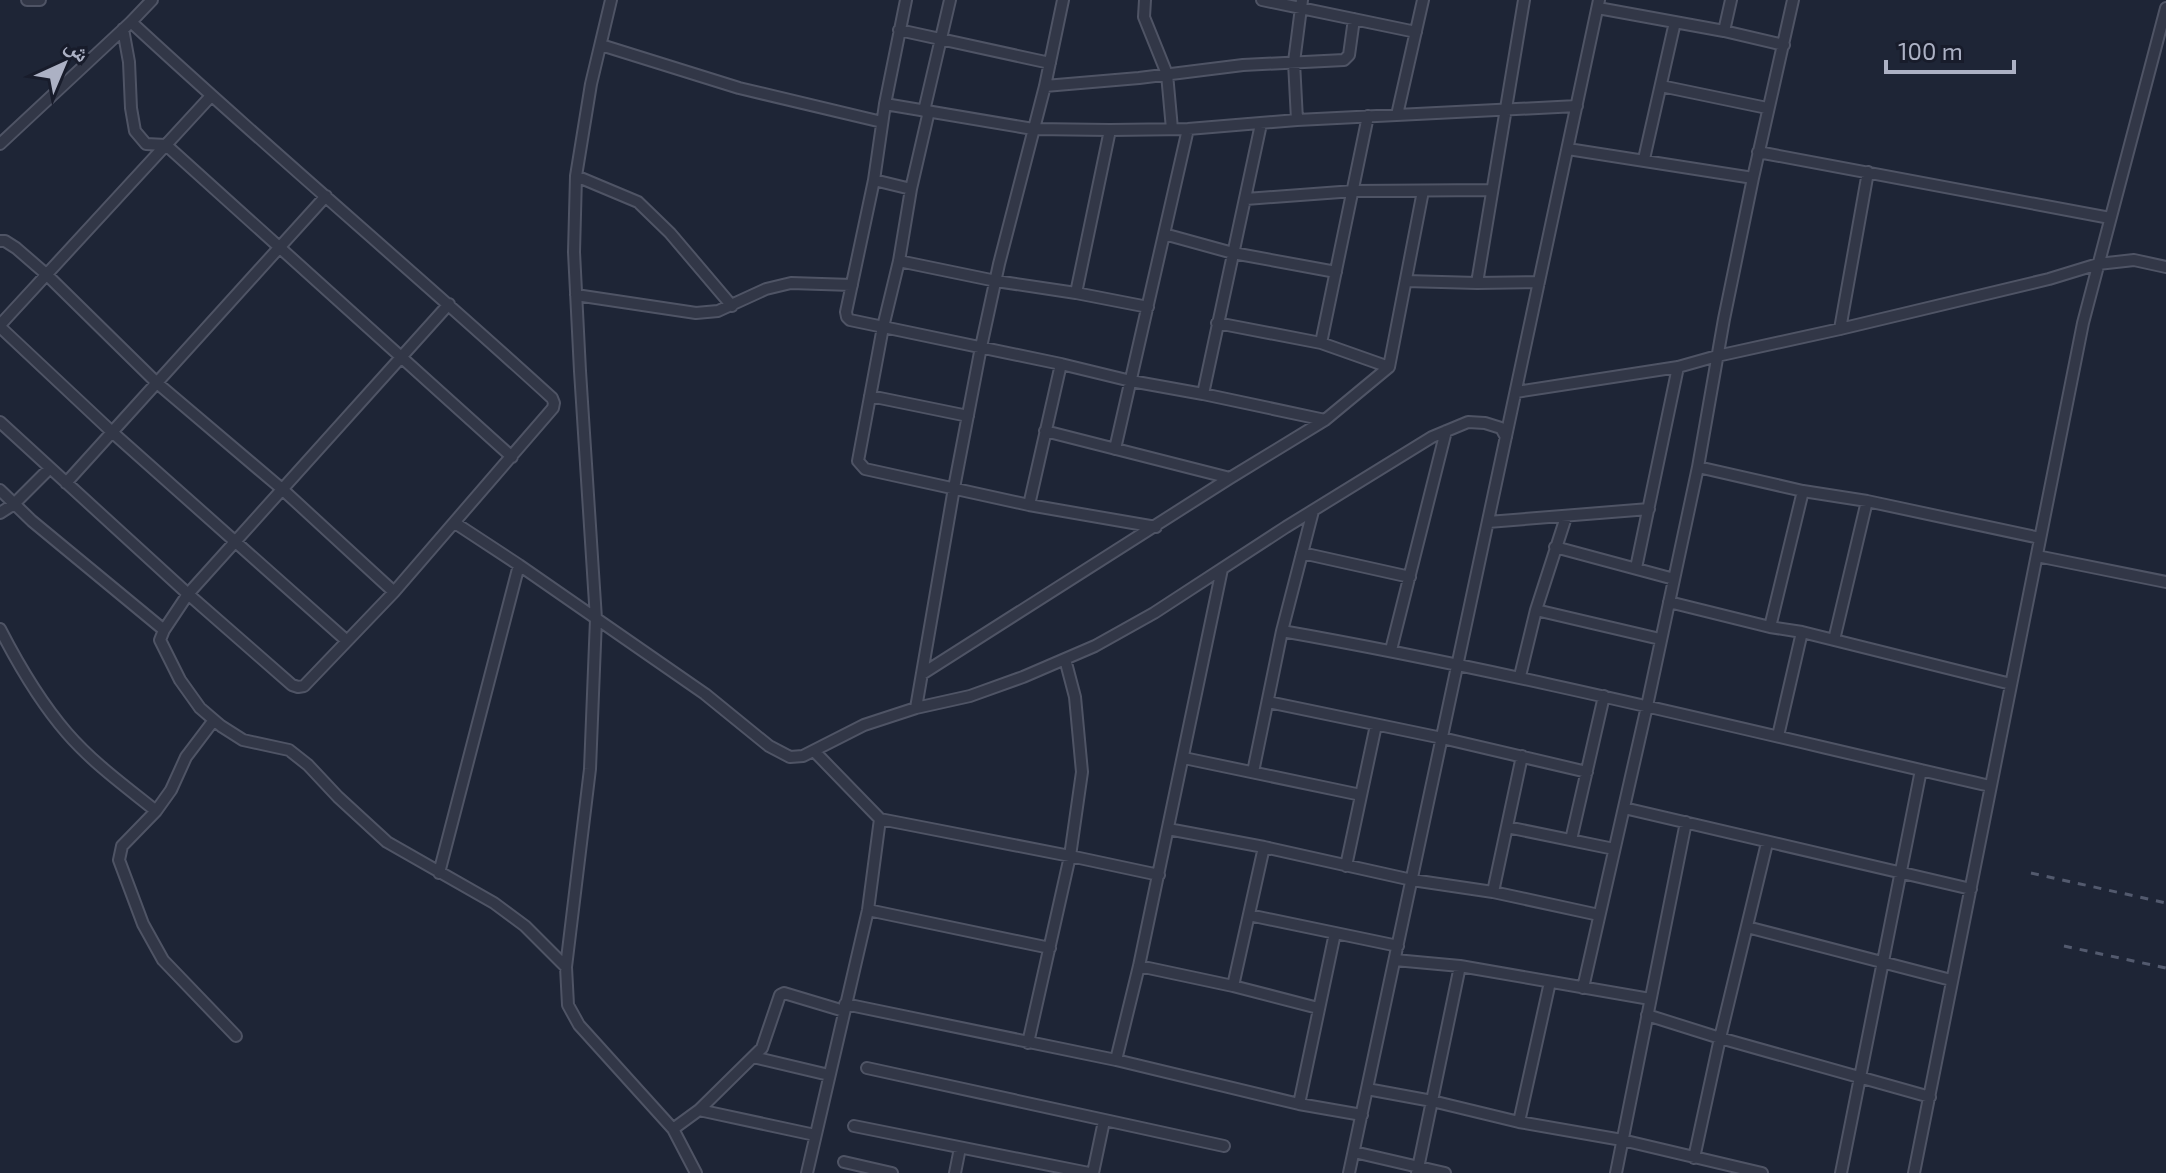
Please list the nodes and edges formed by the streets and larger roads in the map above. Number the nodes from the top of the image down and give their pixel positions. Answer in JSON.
{"nodes":[{"id":1,"x":27,"y":0,"type":"edge"},
{"id":2,"x":40,"y":0,"type":"edge"},
{"id":3,"x":152,"y":0,"type":"edge"},
{"id":4,"x":611,"y":0,"type":"edge"},
{"id":5,"x":906,"y":0,"type":"edge"},
{"id":6,"x":950,"y":0,"type":"edge"},
{"id":7,"x":1063,"y":0,"type":"edge"},
{"id":8,"x":1145,"y":0,"type":"edge"},
{"id":9,"x":1262,"y":0,"type":"edge"},
{"id":10,"x":1423,"y":0,"type":"edge"},
{"id":11,"x":1524,"y":0,"type":"edge"},
{"id":12,"x":1731,"y":0,"type":"edge"},
{"id":13,"x":1793,"y":0,"type":"edge"},
{"id":14,"x":1301,"y":4,"type":"edge"},
{"id":15,"x":1598,"y":4,"type":"edge"},
{"id":16,"x":2166,"y":8,"type":"edge"},
{"id":17,"x":1354,"y":19,"type":"junction"},
{"id":18,"x":1675,"y":22,"type":"junction"},
{"id":19,"x":127,"y":26,"type":"junction"},
{"id":20,"x":899,"y":30,"type":"junction"},
{"id":21,"x":1724,"y":31,"type":"junction"},
{"id":22,"x":1416,"y":32,"type":"junction"},
{"id":23,"x":941,"y":40,"type":"junction"},
{"id":24,"x":601,"y":45,"type":"junction"},
{"id":25,"x":1784,"y":45,"type":"junction"},
{"id":26,"x":1294,"y":62,"type":"junction"},
{"id":27,"x":1050,"y":63,"type":"junction"},
{"id":28,"x":1167,"y":74,"type":"junction"},
{"id":29,"x":1045,"y":86,"type":"junction"},
{"id":30,"x":1661,"y":86,"type":"junction"},
{"id":31,"x":211,"y":96,"type":"junction"},
{"id":32,"x":885,"y":104,"type":"junction"},
{"id":33,"x":1577,"y":106,"type":"junction"},
{"id":34,"x":1767,"y":108,"type":"junction"},
{"id":35,"x":1506,"y":109,"type":"junction"},
{"id":36,"x":927,"y":111,"type":"junction"},
{"id":37,"x":1397,"y":115,"type":"junction"},
{"id":38,"x":1368,"y":116,"type":"junction"},
{"id":39,"x":1297,"y":120,"type":"junction"},
{"id":40,"x":882,"y":122,"type":"junction"},
{"id":41,"x":1261,"y":124,"type":"junction"},
{"id":42,"x":1033,"y":129,"type":"junction"},
{"id":43,"x":1172,"y":129,"type":"junction"},
{"id":44,"x":1188,"y":129,"type":"junction"},
{"id":45,"x":1110,"y":130,"type":"junction"},
{"id":46,"x":0,"y":144,"type":"edge"},
{"id":47,"x":166,"y":145,"type":"junction"},
{"id":48,"x":1568,"y":149,"type":"junction"},
{"id":49,"x":1758,"y":152,"type":"junction"},
{"id":50,"x":1644,"y":159,"type":"junction"},
{"id":51,"x":1868,"y":172,"type":"junction"},
{"id":52,"x":576,"y":176,"type":"junction"},
{"id":53,"x":1753,"y":178,"type":"junction"},
{"id":54,"x":874,"y":180,"type":"junction"},
{"id":55,"x":911,"y":189,"type":"junction"},
{"id":56,"x":1491,"y":190,"type":"junction"},
{"id":57,"x":1354,"y":191,"type":"junction"},
{"id":58,"x":1423,"y":191,"type":"junction"},
{"id":59,"x":326,"y":196,"type":"junction"},
{"id":60,"x":1246,"y":199,"type":"junction"},
{"id":61,"x":2110,"y":218,"type":"junction"},
{"id":62,"x":1164,"y":234,"type":"junction"},
{"id":63,"x":0,"y":241,"type":"edge"},
{"id":64,"x":280,"y":247,"type":"junction"},
{"id":65,"x":1233,"y":253,"type":"junction"},
{"id":66,"x":899,"y":261,"type":"junction"},
{"id":67,"x":2098,"y":264,"type":"junction"},
{"id":68,"x":2166,"y":267,"type":"edge"},
{"id":69,"x":1336,"y":272,"type":"junction"},
{"id":70,"x":46,"y":274,"type":"junction"},
{"id":71,"x":996,"y":281,"type":"junction"},
{"id":72,"x":1406,"y":281,"type":"junction"},
{"id":73,"x":1539,"y":282,"type":"junction"},
{"id":74,"x":1477,"y":283,"type":"junction"},
{"id":75,"x":852,"y":285,"type":"junction"},
{"id":76,"x":1076,"y":293,"type":"junction"},
{"id":77,"x":576,"y":295,"type":"junction"},
{"id":78,"x":449,"y":304,"type":"junction"},
{"id":79,"x":732,"y":306,"type":"junction"},
{"id":80,"x":1148,"y":307,"type":"junction"},
{"id":81,"x":1217,"y":323,"type":"junction"},
{"id":82,"x":0,"y":326,"type":"edge"},
{"id":83,"x":883,"y":327,"type":"junction"},
{"id":84,"x":1840,"y":329,"type":"junction"},
{"id":85,"x":1321,"y":343,"type":"junction"},
{"id":86,"x":981,"y":347,"type":"junction"},
{"id":87,"x":1717,"y":356,"type":"junction"},
{"id":88,"x":402,"y":357,"type":"junction"},
{"id":89,"x":1061,"y":364,"type":"junction"},
{"id":90,"x":1389,"y":367,"type":"junction"},
{"id":91,"x":1678,"y":367,"type":"junction"},
{"id":92,"x":1131,"y":381,"type":"junction"},
{"id":93,"x":157,"y":383,"type":"junction"},
{"id":94,"x":1516,"y":392,"type":"junction"},
{"id":95,"x":1203,"y":394,"type":"junction"},
{"id":96,"x":870,"y":396,"type":"junction"},
{"id":97,"x":968,"y":416,"type":"junction"},
{"id":98,"x":1325,"y":420,"type":"junction"},
{"id":99,"x":0,"y":422,"type":"edge"},
{"id":100,"x":1045,"y":431,"type":"junction"},
{"id":101,"x":1446,"y":431,"type":"junction"},
{"id":102,"x":112,"y":432,"type":"junction"},
{"id":103,"x":1506,"y":437,"type":"junction"},
{"id":104,"x":1115,"y":449,"type":"junction"},
{"id":105,"x":512,"y":457,"type":"junction"},
{"id":106,"x":1698,"y":467,"type":"junction"},
{"id":107,"x":50,"y":468,"type":"junction"},
{"id":108,"x":1230,"y":478,"type":"junction"},
{"id":109,"x":66,"y":483,"type":"junction"},
{"id":110,"x":954,"y":488,"type":"junction"},
{"id":111,"x":282,"y":489,"type":"junction"},
{"id":112,"x":0,"y":490,"type":"edge"},
{"id":113,"x":1803,"y":491,"type":"junction"},
{"id":114,"x":1867,"y":501,"type":"junction"},
{"id":115,"x":14,"y":504,"type":"junction"},
{"id":116,"x":1029,"y":505,"type":"junction"},
{"id":117,"x":1649,"y":509,"type":"junction"},
{"id":118,"x":1313,"y":511,"type":"junction"},
{"id":119,"x":0,"y":513,"type":"edge"},
{"id":120,"x":1566,"y":517,"type":"junction"},
{"id":121,"x":1488,"y":522,"type":"junction"},
{"id":122,"x":455,"y":523,"type":"junction"},
{"id":123,"x":1156,"y":527,"type":"junction"},
{"id":124,"x":2040,"y":538,"type":"junction"},
{"id":125,"x":236,"y":540,"type":"junction"},
{"id":126,"x":1555,"y":547,"type":"junction"},
{"id":127,"x":1302,"y":553,"type":"junction"},
{"id":128,"x":2037,"y":556,"type":"junction"},
{"id":129,"x":519,"y":565,"type":"junction"},
{"id":130,"x":1636,"y":568,"type":"junction"},
{"id":131,"x":1222,"y":569,"type":"junction"},
{"id":132,"x":1410,"y":577,"type":"junction"},
{"id":133,"x":1674,"y":579,"type":"junction"},
{"id":134,"x":2166,"y":582,"type":"edge"},
{"id":135,"x":394,"y":592,"type":"junction"},
{"id":136,"x":188,"y":594,"type":"junction"},
{"id":137,"x":1669,"y":602,"type":"junction"},
{"id":138,"x":1536,"y":610,"type":"junction"},
{"id":139,"x":596,"y":619,"type":"junction"},
{"id":140,"x":1770,"y":627,"type":"junction"},
{"id":141,"x":0,"y":629,"type":"edge"},
{"id":142,"x":164,"y":630,"type":"junction"},
{"id":143,"x":1282,"y":631,"type":"junction"},
{"id":144,"x":1802,"y":632,"type":"junction"},
{"id":145,"x":1660,"y":639,"type":"junction"},
{"id":146,"x":1834,"y":640,"type":"junction"},
{"id":147,"x":347,"y":641,"type":"junction"},
{"id":148,"x":1391,"y":650,"type":"junction"},
{"id":149,"x":1065,"y":659,"type":"junction"},
{"id":150,"x":1458,"y":664,"type":"junction"},
{"id":151,"x":922,"y":674,"type":"junction"},
{"id":152,"x":1520,"y":676,"type":"junction"},
{"id":153,"x":2011,"y":684,"type":"junction"},
{"id":154,"x":1604,"y":696,"type":"junction"},
{"id":155,"x":1268,"y":702,"type":"junction"},
{"id":156,"x":1647,"y":706,"type":"junction"},
{"id":157,"x":916,"y":708,"type":"junction"},
{"id":158,"x":214,"y":720,"type":"junction"},
{"id":159,"x":1376,"y":725,"type":"junction"},
{"id":160,"x":1778,"y":736,"type":"junction"},
{"id":161,"x":1442,"y":738,"type":"junction"},
{"id":162,"x":814,"y":751,"type":"junction"},
{"id":163,"x":1522,"y":756,"type":"junction"},
{"id":164,"x":1184,"y":758,"type":"junction"},
{"id":165,"x":1921,"y":770,"type":"junction"},
{"id":166,"x":1253,"y":772,"type":"junction"},
{"id":167,"x":1587,"y":772,"type":"junction"},
{"id":168,"x":1990,"y":786,"type":"junction"},
{"id":169,"x":1361,"y":795,"type":"junction"},
{"id":170,"x":1624,"y":808,"type":"junction"},
{"id":171,"x":156,"y":811,"type":"junction"},
{"id":172,"x":880,"y":819,"type":"junction"},
{"id":173,"x":1686,"y":822,"type":"junction"},
{"id":174,"x":1507,"y":827,"type":"junction"},
{"id":175,"x":1168,"y":829,"type":"junction"},
{"id":176,"x":1571,"y":840,"type":"junction"},
{"id":177,"x":1767,"y":843,"type":"junction"},
{"id":178,"x":1264,"y":847,"type":"junction"},
{"id":179,"x":1614,"y":849,"type":"junction"},
{"id":180,"x":1070,"y":856,"type":"junction"},
{"id":181,"x":1346,"y":866,"type":"junction"},
{"id":182,"x":439,"y":873,"type":"junction"},
{"id":183,"x":1901,"y":873,"type":"junction"},
{"id":184,"x":1159,"y":875,"type":"junction"},
{"id":185,"x":1412,"y":880,"type":"junction"},
{"id":186,"x":1971,"y":889,"type":"junction"},
{"id":187,"x":1493,"y":892,"type":"junction"},
{"id":188,"x":868,"y":910,"type":"junction"},
{"id":189,"x":1249,"y":915,"type":"junction"},
{"id":190,"x":1599,"y":915,"type":"junction"},
{"id":191,"x":1747,"y":927,"type":"junction"},
{"id":192,"x":1335,"y":933,"type":"junction"},
{"id":193,"x":1398,"y":946,"type":"junction"},
{"id":194,"x":1050,"y":948,"type":"junction"},
{"id":195,"x":1395,"y":960,"type":"junction"},
{"id":196,"x":1883,"y":962,"type":"junction"},
{"id":197,"x":1139,"y":966,"type":"junction"},
{"id":198,"x":1460,"y":966,"type":"junction"},
{"id":199,"x":566,"y":967,"type":"junction"},
{"id":200,"x":1951,"y":980,"type":"junction"},
{"id":201,"x":1550,"y":982,"type":"junction"},
{"id":202,"x":1233,"y":986,"type":"junction"},
{"id":203,"x":1583,"y":988,"type":"junction"},
{"id":204,"x":1650,"y":999,"type":"junction"},
{"id":205,"x":845,"y":1008,"type":"junction"},
{"id":206,"x":1318,"y":1008,"type":"junction"},
{"id":207,"x":1647,"y":1015,"type":"junction"},
{"id":208,"x":236,"y":1036,"type":"dead end"},
{"id":209,"x":1720,"y":1038,"type":"junction"},
{"id":210,"x":1028,"y":1043,"type":"junction"},
{"id":211,"x":753,"y":1057,"type":"junction"},
{"id":212,"x":1116,"y":1060,"type":"junction"},
{"id":213,"x":867,"y":1068,"type":"dead end"},
{"id":214,"x":829,"y":1075,"type":"junction"},
{"id":215,"x":1860,"y":1077,"type":"junction"},
{"id":216,"x":1367,"y":1089,"type":"junction"},
{"id":217,"x":1930,"y":1097,"type":"junction"},
{"id":218,"x":1432,"y":1101,"type":"junction"},
{"id":219,"x":1299,"y":1104,"type":"junction"},
{"id":220,"x":699,"y":1110,"type":"junction"},
{"id":221,"x":1362,"y":1115,"type":"junction"},
{"id":222,"x":1104,"y":1121,"type":"junction"},
{"id":223,"x":1519,"y":1122,"type":"junction"},
{"id":224,"x":854,"y":1126,"type":"dead end"},
{"id":225,"x":673,"y":1129,"type":"junction"},
{"id":226,"x":815,"y":1135,"type":"junction"},
{"id":227,"x":1622,"y":1140,"type":"junction"},
{"id":228,"x":1224,"y":1146,"type":"dead end"},
{"id":229,"x":960,"y":1148,"type":"junction"},
{"id":230,"x":1354,"y":1152,"type":"junction"},
{"id":231,"x":1694,"y":1158,"type":"junction"},
{"id":232,"x":844,"y":1162,"type":"dead end"},
{"id":233,"x":1418,"y":1170,"type":"edge"},
{"id":234,"x":696,"y":1173,"type":"edge"},
{"id":235,"x":807,"y":1173,"type":"edge"},
{"id":236,"x":892,"y":1173,"type":"edge"},
{"id":237,"x":955,"y":1173,"type":"edge"},
{"id":238,"x":1091,"y":1173,"type":"edge"},
{"id":239,"x":1349,"y":1173,"type":"edge"},
{"id":240,"x":1445,"y":1173,"type":"edge"},
{"id":241,"x":1616,"y":1173,"type":"edge"},
{"id":242,"x":1762,"y":1173,"type":"edge"},
{"id":243,"x":1841,"y":1173,"type":"edge"},
{"id":244,"x":1914,"y":1173,"type":"edge"}],
"edges":[{"from":1,"to":2,"type":"street"},
{"from":3,"to":19,"type":"street"},
{"from":4,"to":24,"type":"street"},
{"from":5,"to":20,"type":"street"},
{"from":6,"to":23,"type":"street"},
{"from":7,"to":27,"type":"street"},
{"from":8,"to":28,"type":"street"},
{"from":9,"to":14,"type":"street"},
{"from":10,"to":22,"type":"street"},
{"from":11,"to":35,"type":"street"},
{"from":12,"to":21,"type":"street"},
{"from":13,"to":25,"type":"street"},
{"from":14,"to":17,"type":"street"},
{"from":14,"to":26,"type":"street"},
{"from":15,"to":18,"type":"street"},
{"from":15,"to":33,"type":"street"},
{"from":16,"to":61,"type":"street"},
{"from":17,"to":22,"type":"street"},
{"from":17,"to":26,"type":"street"},
{"from":18,"to":21,"type":"street"},
{"from":18,"to":30,"type":"street"},
{"from":19,"to":31,"type":"street"},
{"from":19,"to":46,"type":"street"},
{"from":19,"to":47,"type":"street"},
{"from":20,"to":23,"type":"street"},
{"from":20,"to":32,"type":"street"},
{"from":21,"to":25,"type":"street"},
{"from":22,"to":37,"type":"street"},
{"from":23,"to":27,"type":"street"},
{"from":23,"to":36,"type":"street"},
{"from":24,"to":40,"type":"street"},
{"from":24,"to":52,"type":"street"},
{"from":25,"to":34,"type":"street"},
{"from":26,"to":28,"type":"street"},
{"from":26,"to":39,"type":"street"},
{"from":27,"to":29,"type":"street"},
{"from":28,"to":29,"type":"street"},
{"from":28,"to":43,"type":"street"},
{"from":29,"to":42,"type":"street"},
{"from":30,"to":34,"type":"street"},
{"from":30,"to":50,"type":"street"},
{"from":31,"to":47,"type":"street"},
{"from":31,"to":59,"type":"street"},
{"from":32,"to":36,"type":"street"},
{"from":32,"to":40,"type":"street"},
{"from":33,"to":35,"type":"street"},
{"from":33,"to":48,"type":"street"},
{"from":34,"to":49,"type":"street"},
{"from":35,"to":37,"type":"street"},
{"from":35,"to":56,"type":"street"},
{"from":36,"to":42,"type":"street"},
{"from":36,"to":55,"type":"street"},
{"from":37,"to":38,"type":"street"},
{"from":38,"to":39,"type":"street"},
{"from":38,"to":57,"type":"street"},
{"from":39,"to":41,"type":"street"},
{"from":40,"to":54,"type":"street"},
{"from":41,"to":44,"type":"street"},
{"from":41,"to":60,"type":"street"},
{"from":42,"to":45,"type":"street"},
{"from":42,"to":71,"type":"street"},
{"from":43,"to":44,"type":"street"},
{"from":43,"to":45,"type":"street"},
{"from":44,"to":62,"type":"street"},
{"from":45,"to":76,"type":"street"},
{"from":47,"to":64,"type":"street"},
{"from":47,"to":70,"type":"street"},
{"from":48,"to":50,"type":"street"},
{"from":48,"to":73,"type":"street"},
{"from":49,"to":51,"type":"street"},
{"from":49,"to":53,"type":"street"},
{"from":50,"to":53,"type":"street"},
{"from":51,"to":61,"type":"street"},
{"from":51,"to":84,"type":"street"},
{"from":52,"to":77,"type":"street"},
{"from":52,"to":79,"type":"street"},
{"from":53,"to":87,"type":"street"},
{"from":54,"to":55,"type":"street"},
{"from":54,"to":75,"type":"street"},
{"from":55,"to":66,"type":"street"},
{"from":56,"to":58,"type":"street"},
{"from":56,"to":74,"type":"street"},
{"from":57,"to":58,"type":"street"},
{"from":57,"to":60,"type":"street"},
{"from":57,"to":69,"type":"street"},
{"from":58,"to":72,"type":"street"},
{"from":59,"to":64,"type":"street"},
{"from":59,"to":78,"type":"street"},
{"from":60,"to":65,"type":"street"},
{"from":61,"to":67,"type":"street"},
{"from":62,"to":65,"type":"street"},
{"from":62,"to":80,"type":"street"},
{"from":63,"to":70,"type":"street"},
{"from":64,"to":88,"type":"street"},
{"from":64,"to":93,"type":"street"},
{"from":65,"to":69,"type":"street"},
{"from":65,"to":81,"type":"street"},
{"from":66,"to":71,"type":"street"},
{"from":66,"to":83,"type":"street"},
{"from":67,"to":68,"type":"street"},
{"from":67,"to":84,"type":"street"},
{"from":67,"to":124,"type":"street"},
{"from":69,"to":85,"type":"street"},
{"from":70,"to":82,"type":"street"},
{"from":70,"to":93,"type":"street"},
{"from":71,"to":76,"type":"street"},
{"from":71,"to":86,"type":"street"},
{"from":72,"to":74,"type":"street"},
{"from":72,"to":90,"type":"street"},
{"from":73,"to":74,"type":"street"},
{"from":73,"to":94,"type":"street"},
{"from":75,"to":79,"type":"street"},
{"from":75,"to":83,"type":"street"},
{"from":76,"to":80,"type":"street"},
{"from":77,"to":79,"type":"street"},
{"from":77,"to":139,"type":"street"},
{"from":78,"to":88,"type":"street"},
{"from":78,"to":105,"type":"street"},
{"from":80,"to":92,"type":"street"},
{"from":81,"to":85,"type":"street"},
{"from":81,"to":95,"type":"street"},
{"from":82,"to":102,"type":"street"},
{"from":83,"to":86,"type":"street"},
{"from":83,"to":96,"type":"street"},
{"from":84,"to":87,"type":"street"},
{"from":85,"to":90,"type":"street"},
{"from":86,"to":89,"type":"street"},
{"from":86,"to":97,"type":"street"},
{"from":87,"to":91,"type":"street"},
{"from":87,"to":106,"type":"street"},
{"from":88,"to":105,"type":"street"},
{"from":88,"to":111,"type":"street"},
{"from":89,"to":92,"type":"street"},
{"from":89,"to":100,"type":"street"},
{"from":90,"to":98,"type":"street"},
{"from":91,"to":94,"type":"street"},
{"from":91,"to":117,"type":"street"},
{"from":92,"to":95,"type":"street"},
{"from":92,"to":104,"type":"street"},
{"from":93,"to":102,"type":"street"},
{"from":93,"to":111,"type":"street"},
{"from":94,"to":103,"type":"street"},
{"from":95,"to":98,"type":"street"},
{"from":96,"to":97,"type":"street"},
{"from":96,"to":110,"type":"street"},
{"from":97,"to":110,"type":"street"},
{"from":98,"to":108,"type":"street"},
{"from":99,"to":107,"type":"street"},
{"from":100,"to":104,"type":"street"},
{"from":100,"to":116,"type":"street"},
{"from":101,"to":103,"type":"street"},
{"from":101,"to":118,"type":"street"},
{"from":101,"to":132,"type":"street"},
{"from":102,"to":109,"type":"street"},
{"from":102,"to":125,"type":"street"},
{"from":103,"to":121,"type":"street"},
{"from":104,"to":108,"type":"street"},
{"from":105,"to":122,"type":"street"},
{"from":106,"to":113,"type":"street"},
{"from":106,"to":133,"type":"street"},
{"from":107,"to":109,"type":"street"},
{"from":107,"to":115,"type":"street"},
{"from":108,"to":123,"type":"street"},
{"from":109,"to":136,"type":"street"},
{"from":110,"to":116,"type":"street"},
{"from":110,"to":151,"type":"street"},
{"from":111,"to":125,"type":"street"},
{"from":111,"to":135,"type":"street"},
{"from":112,"to":115,"type":"street"},
{"from":113,"to":114,"type":"street"},
{"from":113,"to":140,"type":"street"},
{"from":114,"to":124,"type":"street"},
{"from":114,"to":146,"type":"street"},
{"from":115,"to":119,"type":"street"},
{"from":115,"to":142,"type":"street"},
{"from":116,"to":123,"type":"street"},
{"from":117,"to":120,"type":"street"},
{"from":117,"to":130,"type":"street"},
{"from":118,"to":127,"type":"street"},
{"from":118,"to":131,"type":"street"},
{"from":120,"to":121,"type":"street"},
{"from":120,"to":126,"type":"street"},
{"from":121,"to":150,"type":"street"},
{"from":122,"to":129,"type":"street"},
{"from":122,"to":135,"type":"street"},
{"from":123,"to":151,"type":"street"},
{"from":124,"to":128,"type":"street"},
{"from":125,"to":136,"type":"street"},
{"from":125,"to":147,"type":"street"},
{"from":126,"to":130,"type":"street"},
{"from":126,"to":138,"type":"street"},
{"from":127,"to":132,"type":"street"},
{"from":127,"to":143,"type":"street"},
{"from":128,"to":134,"type":"street"},
{"from":128,"to":153,"type":"street"},
{"from":129,"to":139,"type":"street"},
{"from":129,"to":182,"type":"street"},
{"from":130,"to":133,"type":"street"},
{"from":131,"to":149,"type":"street"},
{"from":131,"to":164,"type":"street"},
{"from":132,"to":148,"type":"street"},
{"from":133,"to":137,"type":"street"},
{"from":135,"to":147,"type":"street"},
{"from":136,"to":142,"type":"street"},
{"from":136,"to":147,"type":"street"},
{"from":137,"to":140,"type":"street"},
{"from":137,"to":145,"type":"street"},
{"from":138,"to":145,"type":"street"},
{"from":138,"to":152,"type":"street"},
{"from":139,"to":162,"type":"street"},
{"from":139,"to":199,"type":"street"},
{"from":140,"to":144,"type":"street"},
{"from":141,"to":171,"type":"street"},
{"from":142,"to":158,"type":"street"},
{"from":143,"to":148,"type":"street"},
{"from":143,"to":155,"type":"street"},
{"from":144,"to":146,"type":"street"},
{"from":144,"to":160,"type":"street"},
{"from":145,"to":156,"type":"street"},
{"from":146,"to":153,"type":"street"},
{"from":148,"to":150,"type":"street"},
{"from":149,"to":157,"type":"street"},
{"from":149,"to":180,"type":"street"},
{"from":150,"to":152,"type":"street"},
{"from":150,"to":161,"type":"street"},
{"from":151,"to":157,"type":"street"},
{"from":152,"to":154,"type":"street"},
{"from":153,"to":168,"type":"street"},
{"from":154,"to":156,"type":"street"},
{"from":154,"to":167,"type":"street"},
{"from":155,"to":159,"type":"street"},
{"from":155,"to":166,"type":"street"},
{"from":156,"to":160,"type":"street"},
{"from":156,"to":170,"type":"street"},
{"from":157,"to":162,"type":"street"},
{"from":158,"to":171,"type":"street"},
{"from":158,"to":182,"type":"street"},
{"from":159,"to":161,"type":"street"},
{"from":159,"to":169,"type":"street"},
{"from":160,"to":165,"type":"street"},
{"from":161,"to":163,"type":"street"},
{"from":161,"to":185,"type":"street"},
{"from":162,"to":172,"type":"street"},
{"from":163,"to":167,"type":"street"},
{"from":163,"to":174,"type":"street"},
{"from":164,"to":166,"type":"street"},
{"from":164,"to":175,"type":"street"},
{"from":165,"to":168,"type":"street"},
{"from":165,"to":183,"type":"street"},
{"from":166,"to":169,"type":"street"},
{"from":167,"to":176,"type":"street"},
{"from":168,"to":186,"type":"street"},
{"from":169,"to":181,"type":"street"},
{"from":170,"to":173,"type":"street"},
{"from":170,"to":179,"type":"street"},
{"from":171,"to":208,"type":"street"},
{"from":172,"to":180,"type":"street"},
{"from":172,"to":188,"type":"street"},
{"from":173,"to":177,"type":"street"},
{"from":173,"to":204,"type":"street"},
{"from":174,"to":176,"type":"street"},
{"from":174,"to":187,"type":"street"},
{"from":175,"to":178,"type":"street"},
{"from":175,"to":184,"type":"street"},
{"from":176,"to":179,"type":"street"},
{"from":177,"to":183,"type":"street"},
{"from":177,"to":191,"type":"street"},
{"from":178,"to":181,"type":"street"},
{"from":178,"to":189,"type":"street"},
{"from":179,"to":190,"type":"street"},
{"from":180,"to":184,"type":"street"},
{"from":180,"to":194,"type":"street"},
{"from":181,"to":185,"type":"street"},
{"from":182,"to":199,"type":"street"},
{"from":183,"to":186,"type":"street"},
{"from":183,"to":196,"type":"street"},
{"from":184,"to":197,"type":"street"},
{"from":185,"to":187,"type":"street"},
{"from":185,"to":193,"type":"street"},
{"from":186,"to":200,"type":"street"},
{"from":187,"to":190,"type":"street"},
{"from":188,"to":194,"type":"street"},
{"from":188,"to":205,"type":"street"},
{"from":189,"to":192,"type":"street"},
{"from":189,"to":202,"type":"street"},
{"from":190,"to":203,"type":"street"},
{"from":191,"to":196,"type":"street"},
{"from":191,"to":209,"type":"street"},
{"from":192,"to":193,"type":"street"},
{"from":192,"to":206,"type":"street"},
{"from":193,"to":195,"type":"street"},
{"from":194,"to":210,"type":"street"},
{"from":195,"to":198,"type":"street"},
{"from":195,"to":216,"type":"street"},
{"from":196,"to":200,"type":"street"},
{"from":196,"to":215,"type":"street"},
{"from":197,"to":202,"type":"street"},
{"from":197,"to":212,"type":"street"},
{"from":198,"to":201,"type":"street"},
{"from":198,"to":218,"type":"street"},
{"from":199,"to":225,"type":"street"},
{"from":200,"to":217,"type":"street"},
{"from":201,"to":203,"type":"street"},
{"from":201,"to":223,"type":"street"},
{"from":202,"to":206,"type":"street"},
{"from":203,"to":204,"type":"street"},
{"from":204,"to":207,"type":"street"},
{"from":205,"to":210,"type":"street"},
{"from":205,"to":211,"type":"street"},
{"from":205,"to":214,"type":"street"},
{"from":206,"to":219,"type":"street"},
{"from":207,"to":209,"type":"street"},
{"from":207,"to":227,"type":"street"},
{"from":209,"to":215,"type":"street"},
{"from":209,"to":231,"type":"street"},
{"from":210,"to":212,"type":"street"},
{"from":211,"to":214,"type":"street"},
{"from":211,"to":220,"type":"street"},
{"from":212,"to":219,"type":"street"},
{"from":213,"to":222,"type":"street"},
{"from":214,"to":226,"type":"street"},
{"from":215,"to":217,"type":"street"},
{"from":215,"to":243,"type":"street"},
{"from":216,"to":218,"type":"street"},
{"from":216,"to":221,"type":"street"},
{"from":217,"to":244,"type":"street"},
{"from":218,"to":223,"type":"street"},
{"from":218,"to":233,"type":"street"},
{"from":219,"to":221,"type":"street"},
{"from":220,"to":225,"type":"street"},
{"from":220,"to":226,"type":"street"},
{"from":221,"to":230,"type":"street"},
{"from":222,"to":228,"type":"street"},
{"from":222,"to":238,"type":"street"},
{"from":223,"to":227,"type":"street"},
{"from":224,"to":229,"type":"street"},
{"from":225,"to":234,"type":"street"},
{"from":226,"to":235,"type":"street"},
{"from":227,"to":231,"type":"street"},
{"from":227,"to":241,"type":"street"},
{"from":229,"to":237,"type":"street"},
{"from":229,"to":238,"type":"street"},
{"from":230,"to":233,"type":"street"},
{"from":230,"to":239,"type":"street"},
{"from":231,"to":242,"type":"street"},
{"from":232,"to":236,"type":"street"},
{"from":233,"to":240,"type":"street"}]}
